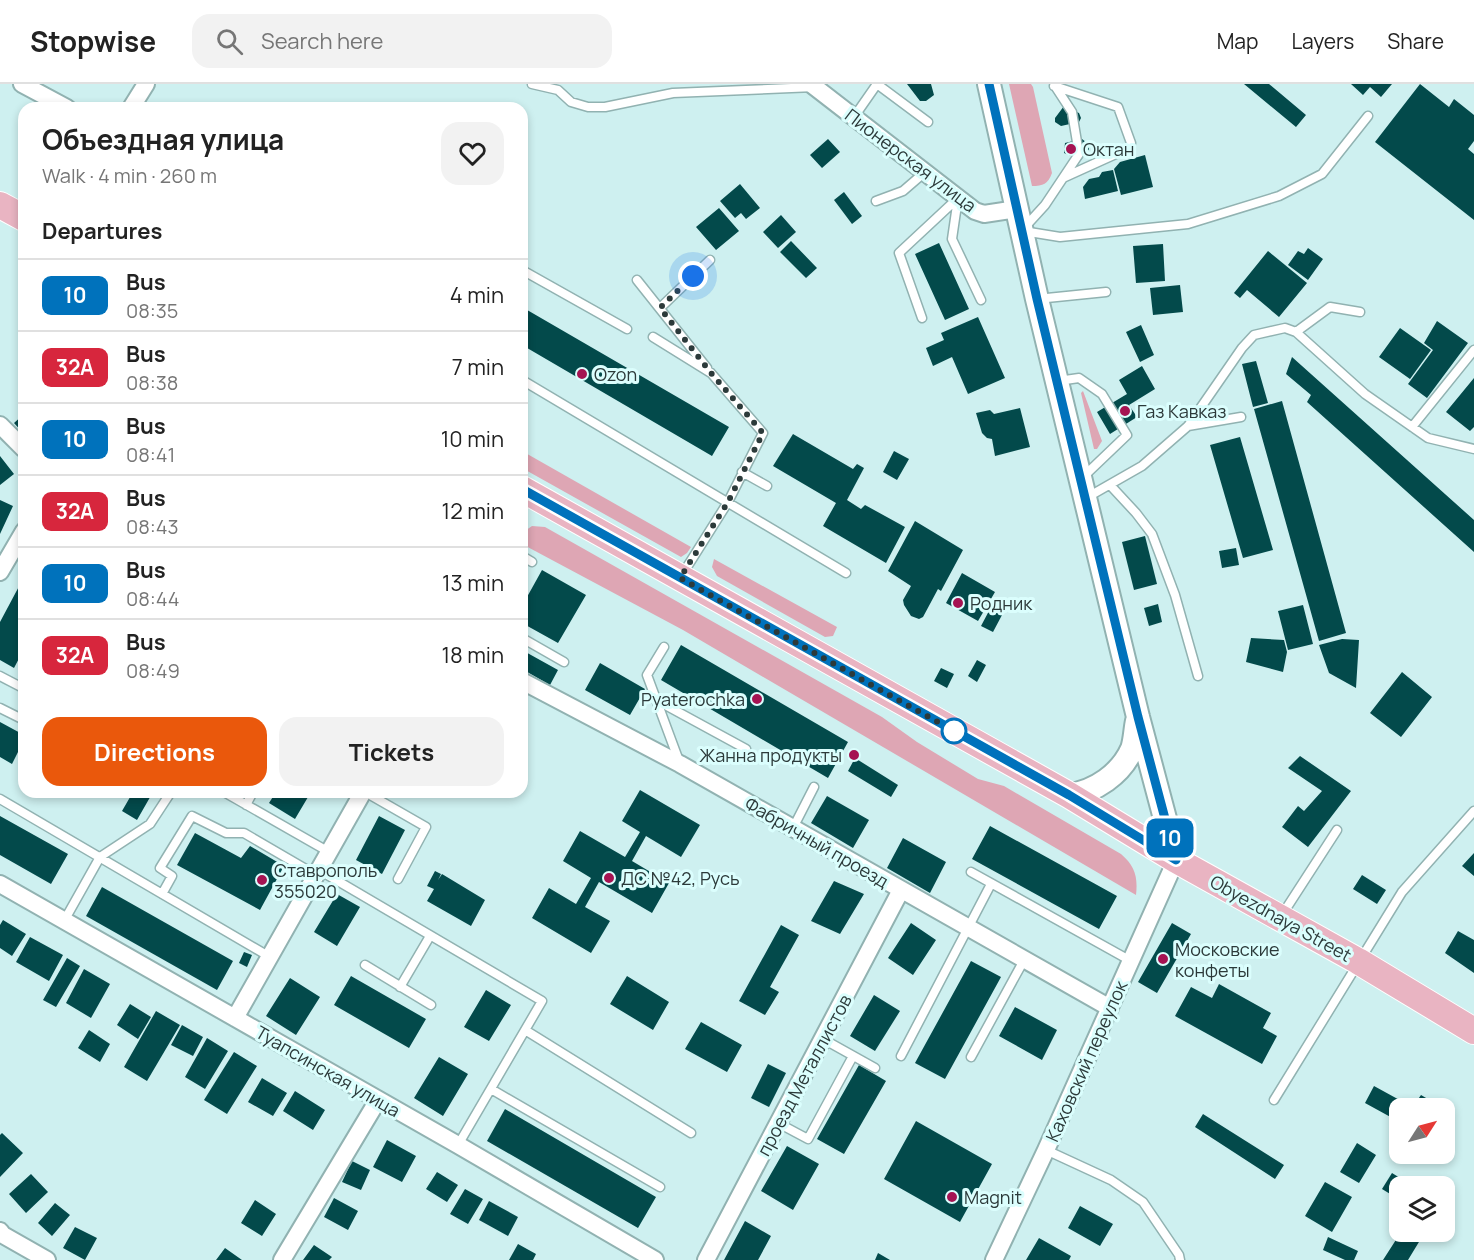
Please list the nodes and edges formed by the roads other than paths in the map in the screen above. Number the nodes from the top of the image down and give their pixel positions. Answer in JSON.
{"nodes":[{"id":1,"x":22,"y":84,"type":"edge"},
{"id":2,"x":146,"y":84,"type":"edge"},
{"id":3,"x":532,"y":84,"type":"edge"},
{"id":4,"x":989,"y":84,"type":"edge"},
{"id":5,"x":1052,"y":85,"type":"edge"},
{"id":6,"x":813,"y":86,"type":"edge"},
{"id":7,"x":56,"y":102,"type":"edge"},
{"id":8,"x":135,"y":102,"type":"edge"},
{"id":9,"x":1368,"y":116,"type":"dead end"},
{"id":10,"x":854,"y":117,"type":"junction"},
{"id":11,"x":928,"y":122,"type":"dead end"},
{"id":12,"x":925,"y":172,"type":"junction"},
{"id":13,"x":1065,"y":177,"type":"junction"},
{"id":14,"x":958,"y":198,"type":"junction"},
{"id":15,"x":876,"y":201,"type":"dead end"},
{"id":16,"x":0,"y":205,"type":"edge"},
{"id":17,"x":1017,"y":209,"type":"junction"},
{"id":18,"x":18,"y":215,"type":"edge"},
{"id":19,"x":1021,"y":231,"type":"junction"},
{"id":20,"x":710,"y":260,"type":"dead end"},
{"id":21,"x":528,"y":273,"type":"edge"},
{"id":22,"x":637,"y":280,"type":"dead end"},
{"id":23,"x":1106,"y":292,"type":"dead end"},
{"id":24,"x":1037,"y":299,"type":"junction"},
{"id":25,"x":981,"y":300,"type":"dead end"},
{"id":26,"x":660,"y":308,"type":"junction"},
{"id":27,"x":1359,"y":312,"type":"dead end"},
{"id":28,"x":922,"y":318,"type":"dead end"},
{"id":29,"x":627,"y":329,"type":"dead end"},
{"id":30,"x":1296,"y":332,"type":"junction"},
{"id":31,"x":653,"y":337,"type":"dead end"},
{"id":32,"x":1474,"y":350,"type":"edge"},
{"id":33,"x":711,"y":373,"type":"junction"},
{"id":34,"x":1058,"y":381,"type":"junction"},
{"id":35,"x":528,"y":384,"type":"edge"},
{"id":36,"x":1241,"y":417,"type":"dead end"},
{"id":37,"x":0,"y":425,"type":"edge"},
{"id":38,"x":1188,"y":426,"type":"junction"},
{"id":39,"x":1412,"y":428,"type":"junction"},
{"id":40,"x":18,"y":443,"type":"edge"},
{"id":41,"x":1474,"y":449,"type":"edge"},
{"id":42,"x":742,"y":472,"type":"junction"},
{"id":43,"x":1110,"y":485,"type":"junction"},
{"id":44,"x":767,"y":486,"type":"dead end"},
{"id":45,"x":1084,"y":488,"type":"junction"},
{"id":46,"x":528,"y":500,"type":"edge"},
{"id":47,"x":728,"y":502,"type":"junction"},
{"id":48,"x":18,"y":552,"type":"edge"},
{"id":49,"x":528,"y":560,"type":"edge"},
{"id":50,"x":532,"y":562,"type":"dead end"},
{"id":51,"x":0,"y":572,"type":"edge"},
{"id":52,"x":846,"y":573,"type":"dead end"},
{"id":53,"x":680,"y":578,"type":"junction"},
{"id":54,"x":528,"y":641,"type":"edge"},
{"id":55,"x":664,"y":647,"type":"dead end"},
{"id":56,"x":564,"y":662,"type":"dead end"},
{"id":57,"x":0,"y":676,"type":"edge"},
{"id":58,"x":1198,"y":676,"type":"dead end"},
{"id":59,"x":528,"y":684,"type":"edge"},
{"id":60,"x":18,"y":685,"type":"edge"},
{"id":61,"x":656,"y":700,"type":"junction"},
{"id":62,"x":0,"y":708,"type":"edge"},
{"id":63,"x":18,"y":717,"type":"edge"},
{"id":64,"x":1138,"y":717,"type":"junction"},
{"id":65,"x":746,"y":749,"type":"dead end"},
{"id":66,"x":680,"y":764,"type":"junction"},
{"id":67,"x":814,"y":787,"type":"dead end"},
{"id":68,"x":1069,"y":795,"type":"junction"},
{"id":69,"x":167,"y":798,"type":"edge"},
{"id":70,"x":234,"y":798,"type":"edge"},
{"id":71,"x":250,"y":798,"type":"edge"},
{"id":72,"x":360,"y":798,"type":"edge"},
{"id":73,"x":375,"y":798,"type":"edge"},
{"id":74,"x":0,"y":800,"type":"edge"},
{"id":75,"x":246,"y":805,"type":"junction"},
{"id":76,"x":1474,"y":811,"type":"edge"},
{"id":77,"x":793,"y":828,"type":"junction"},
{"id":78,"x":1338,"y":830,"type":"dead end"},
{"id":79,"x":329,"y":852,"type":"junction"},
{"id":80,"x":100,"y":857,"type":"junction"},
{"id":81,"x":1176,"y":860,"type":"junction"},
{"id":82,"x":971,"y":872,"type":"dead end"},
{"id":83,"x":318,"y":873,"type":"junction"},
{"id":84,"x":398,"y":879,"type":"dead end"},
{"id":85,"x":0,"y":884,"type":"edge"},
{"id":86,"x":992,"y":884,"type":"junction"},
{"id":87,"x":901,"y":890,"type":"junction"},
{"id":88,"x":162,"y":894,"type":"junction"},
{"id":89,"x":1280,"y":918,"type":"junction"},
{"id":90,"x":64,"y":921,"type":"junction"},
{"id":91,"x":968,"y":928,"type":"junction"},
{"id":92,"x":430,"y":936,"type":"junction"},
{"id":93,"x":270,"y":957,"type":"junction"},
{"id":94,"x":1024,"y":960,"type":"junction"},
{"id":95,"x":1131,"y":961,"type":"junction"},
{"id":96,"x":1358,"y":961,"type":"junction"},
{"id":97,"x":364,"y":965,"type":"dead end"},
{"id":98,"x":400,"y":987,"type":"junction"},
{"id":99,"x":431,"y":1005,"type":"dead end"},
{"id":100,"x":1110,"y":1008,"type":"junction"},
{"id":101,"x":235,"y":1018,"type":"junction"},
{"id":102,"x":525,"y":1030,"type":"junction"},
{"id":103,"x":1474,"y":1031,"type":"edge"},
{"id":104,"x":823,"y":1039,"type":"junction"},
{"id":105,"x":853,"y":1056,"type":"junction"},
{"id":106,"x":901,"y":1056,"type":"dead end"},
{"id":107,"x":971,"y":1057,"type":"dead end"},
{"id":108,"x":875,"y":1068,"type":"dead end"},
{"id":109,"x":491,"y":1089,"type":"junction"},
{"id":110,"x":378,"y":1100,"type":"junction"},
{"id":111,"x":1274,"y":1100,"type":"dead end"},
{"id":112,"x":778,"y":1123,"type":"junction"},
{"id":113,"x":691,"y":1133,"type":"dead end"},
{"id":114,"x":458,"y":1145,"type":"junction"},
{"id":115,"x":1047,"y":1150,"type":"junction"},
{"id":116,"x":660,"y":1187,"type":"dead end"},
{"id":117,"x":0,"y":1231,"type":"edge"},
{"id":118,"x":47,"y":1260,"type":"edge"},
{"id":119,"x":282,"y":1260,"type":"edge"},
{"id":120,"x":655,"y":1260,"type":"edge"},
{"id":121,"x":706,"y":1260,"type":"edge"},
{"id":122,"x":994,"y":1260,"type":"edge"},
{"id":123,"x":1180,"y":1260,"type":"edge"}],
"edges":[{"from":1,"to":7,"type":"street"},
{"from":2,"to":8,"type":"street"},
{"from":3,"to":6,"type":"lane"},
{"from":4,"to":17,"type":"main road"},
{"from":5,"to":13,"type":"lane"},
{"from":5,"to":13,"type":"lane"},
{"from":6,"to":10,"type":"street","name":"Пионерская улица"},
{"from":9,"to":19,"type":"lane"},
{"from":10,"to":11,"type":"lane"},
{"from":10,"to":12,"type":"street","name":"Пионерская улица"},
{"from":12,"to":14,"type":"street","name":"Пионерская улица"},
{"from":12,"to":15,"type":"lane"},
{"from":13,"to":19,"type":"lane"},
{"from":14,"to":17,"type":"street","name":"Пионерская улица"},
{"from":14,"to":25,"type":"lane"},
{"from":14,"to":28,"type":"lane"},
{"from":16,"to":18,"type":"main road"},
{"from":17,"to":19,"type":"main road"},
{"from":19,"to":24,"type":"main road"},
{"from":20,"to":26,"type":"lane"},
{"from":21,"to":29,"type":"lane"},
{"from":22,"to":26,"type":"lane"},
{"from":23,"to":24,"type":"lane"},
{"from":24,"to":34,"type":"main road"},
{"from":26,"to":33,"type":"lane"},
{"from":27,"to":30,"type":"lane"},
{"from":30,"to":38,"type":"lane"},
{"from":30,"to":39,"type":"lane"},
{"from":31,"to":33,"type":"lane"},
{"from":32,"to":39,"type":"lane"},
{"from":33,"to":42,"type":"lane"},
{"from":34,"to":45,"type":"main road"},
{"from":34,"to":45,"type":"lane"},
{"from":35,"to":47,"type":"lane"},
{"from":36,"to":38,"type":"lane"},
{"from":37,"to":40,"type":"street"},
{"from":38,"to":43,"type":"lane"},
{"from":39,"to":41,"type":"lane"},
{"from":42,"to":44,"type":"lane"},
{"from":42,"to":47,"type":"lane"},
{"from":43,"to":45,"type":"lane"},
{"from":43,"to":58,"type":"lane"},
{"from":45,"to":64,"type":"main road"},
{"from":46,"to":53,"type":"main road","name":"Obyezdnaya Street"},
{"from":47,"to":52,"type":"lane"},
{"from":47,"to":53,"type":"lane"},
{"from":48,"to":51,"type":"street"},
{"from":49,"to":50,"type":"lane"},
{"from":53,"to":68,"type":"main road","name":"Obyezdnaya Street"},
{"from":54,"to":56,"type":"lane"},
{"from":55,"to":61,"type":"lane"},
{"from":57,"to":60,"type":"lane"},
{"from":59,"to":66,"type":"street","name":"Фабричный проезд"},
{"from":61,"to":65,"type":"lane"},
{"from":61,"to":66,"type":"lane"},
{"from":62,"to":63,"type":"lane"},
{"from":64,"to":68,"type":"main road"},
{"from":64,"to":81,"type":"main road"},
{"from":66,"to":77,"type":"street","name":"Фабричный проезд"},
{"from":67,"to":77,"type":"lane"},
{"from":68,"to":81,"type":"main road","name":"Obyezdnaya Street"},
{"from":69,"to":80,"type":"lane"},
{"from":70,"to":75,"type":"lane"},
{"from":71,"to":75,"type":"lane"},
{"from":72,"to":79,"type":"street"},
{"from":73,"to":84,"type":"lane"},
{"from":74,"to":80,"type":"lane"},
{"from":75,"to":79,"type":"lane"},
{"from":76,"to":96,"type":"lane"},
{"from":77,"to":87,"type":"street","name":"Фабричный проезд"},
{"from":78,"to":89,"type":"lane"},
{"from":79,"to":83,"type":"street"},
{"from":80,"to":88,"type":"lane"},
{"from":80,"to":90,"type":"lane"},
{"from":81,"to":89,"type":"main road","name":"Obyezdnaya Street"},
{"from":81,"to":95,"type":"street","name":"Каховский переулок"},
{"from":82,"to":86,"type":"lane"},
{"from":83,"to":88,"type":"lane"},
{"from":83,"to":92,"type":"lane"},
{"from":83,"to":93,"type":"street"},
{"from":85,"to":90,"type":"street","name":"Туапсинская улица"},
{"from":86,"to":91,"type":"lane"},
{"from":86,"to":95,"type":"lane"},
{"from":87,"to":91,"type":"street","name":"Фабричный проезд"},
{"from":87,"to":104,"type":"street","name":"проезд Металлистов"},
{"from":88,"to":93,"type":"lane"},
{"from":89,"to":96,"type":"main road","name":"Obyezdnaya Street"},
{"from":90,"to":101,"type":"street","name":"Туапсинская улица"},
{"from":91,"to":94,"type":"street","name":"Фабричный проезд"},
{"from":91,"to":106,"type":"lane"},
{"from":92,"to":98,"type":"lane"},
{"from":92,"to":102,"type":"lane"},
{"from":93,"to":101,"type":"street"},
{"from":94,"to":100,"type":"street","name":"Фабричный проезд"},
{"from":94,"to":107,"type":"lane"},
{"from":95,"to":100,"type":"street","name":"Каховский переулок"},
{"from":96,"to":103,"type":"main road","name":"Obyezdnaya Street"},
{"from":96,"to":111,"type":"lane"},
{"from":97,"to":98,"type":"lane"},
{"from":98,"to":99,"type":"lane"},
{"from":100,"to":115,"type":"street","name":"Каховский переулок"},
{"from":101,"to":110,"type":"street","name":"Туапсинская улица"},
{"from":102,"to":109,"type":"lane"},
{"from":102,"to":113,"type":"lane"},
{"from":104,"to":105,"type":"lane"},
{"from":104,"to":112,"type":"street","name":"проезд Металлистов"},
{"from":105,"to":108,"type":"lane"},
{"from":105,"to":112,"type":"lane"},
{"from":109,"to":114,"type":"lane"},
{"from":109,"to":116,"type":"lane"},
{"from":110,"to":114,"type":"street","name":"Туапсинская улица"},
{"from":110,"to":119,"type":"street"},
{"from":112,"to":121,"type":"street","name":"проезд Металлистов"},
{"from":114,"to":120,"type":"street","name":"Туапсинская улица"},
{"from":115,"to":122,"type":"street","name":"Каховский переулок"},
{"from":115,"to":123,"type":"lane"},
{"from":117,"to":118,"type":"street"}]}
